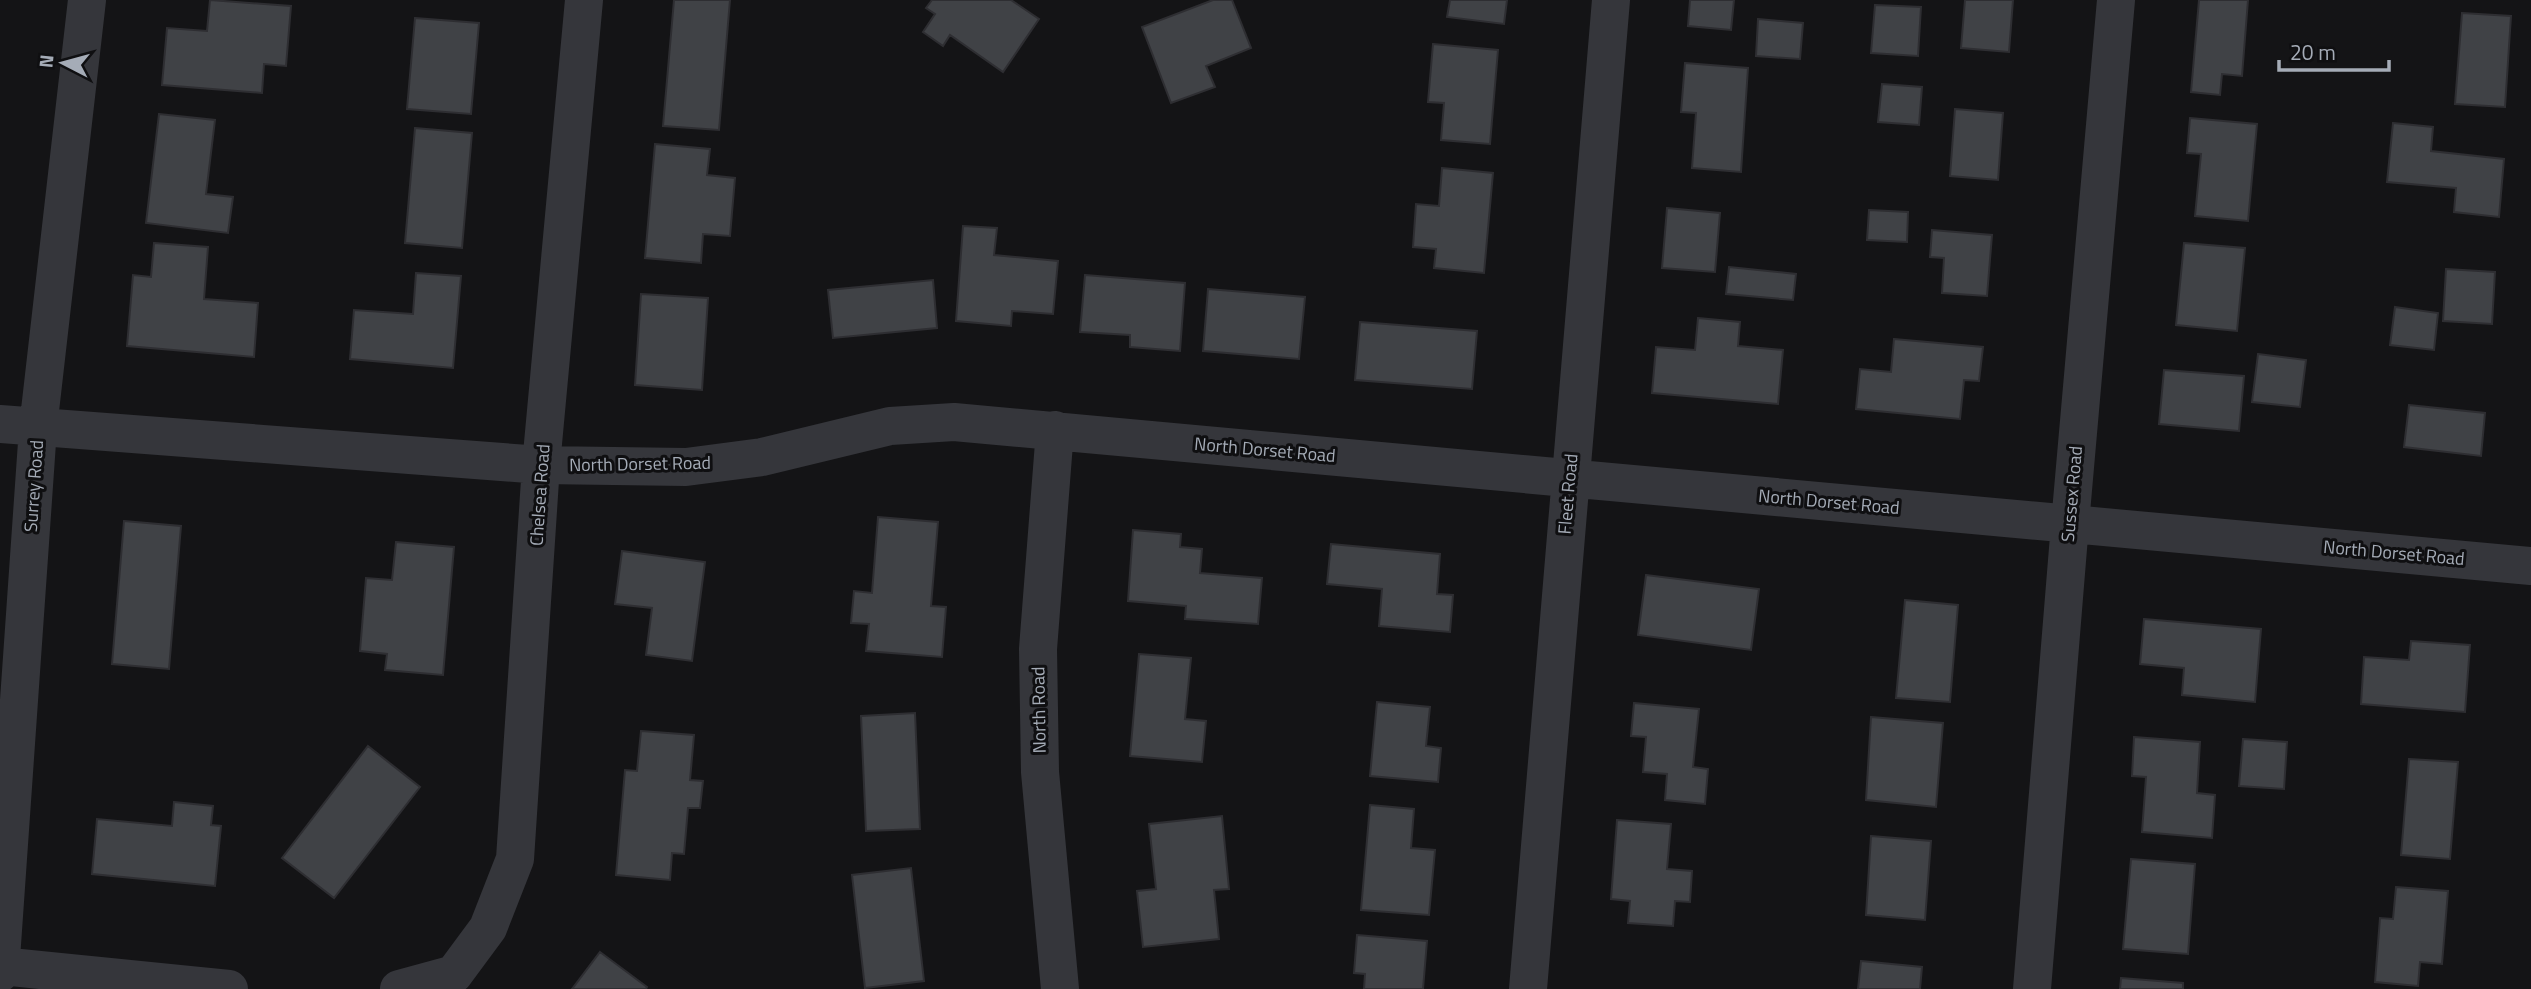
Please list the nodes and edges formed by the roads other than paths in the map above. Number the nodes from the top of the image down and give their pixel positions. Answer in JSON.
{"nodes":[{"id":1,"x":87,"y":0,"type":"edge"},
{"id":2,"x":583,"y":0,"type":"edge"},
{"id":3,"x":1611,"y":0,"type":"edge"},
{"id":4,"x":2116,"y":0,"type":"edge"},
{"id":5,"x":0,"y":424,"type":"edge"},
{"id":6,"x":38,"y":428,"type":"junction"},
{"id":7,"x":1055,"y":430,"type":"junction"},
{"id":8,"x":541,"y":465,"type":"junction"},
{"id":9,"x":1569,"y":478,"type":"junction"},
{"id":10,"x":2070,"y":524,"type":"junction"},
{"id":11,"x":2531,"y":566,"type":"edge"},
{"id":12,"x":0,"y":966,"type":"edge"},
{"id":13,"x":0,"y":973,"type":"edge"},
{"id":14,"x":229,"y":989,"type":"edge"},
{"id":15,"x":400,"y":989,"type":"edge"},
{"id":16,"x":1060,"y":989,"type":"edge"},
{"id":17,"x":1528,"y":989,"type":"edge"},
{"id":18,"x":2032,"y":989,"type":"edge"}],
"edges":[{"from":1,"to":6,"type":"street","name":"Surrey Road"},
{"from":2,"to":8,"type":"street","name":"Chelsea Road"},
{"from":3,"to":9,"type":"street","name":"Fleet Road"},
{"from":4,"to":10,"type":"street","name":"Sussex Road"},
{"from":5,"to":6,"type":"street","name":"North Dorset Road"},
{"from":6,"to":8,"type":"street","name":"North Dorset Road"},
{"from":6,"to":12,"type":"street","name":"Surrey Road"},
{"from":7,"to":8,"type":"street","name":"North Dorset Road"},
{"from":7,"to":9,"type":"street","name":"North Dorset Road"},
{"from":7,"to":16,"type":"street","name":"North Road"},
{"from":8,"to":15,"type":"street","name":"Chelsea Road"},
{"from":9,"to":10,"type":"street","name":"North Dorset Road"},
{"from":9,"to":17,"type":"street","name":"Fleet Road"},
{"from":10,"to":11,"type":"street","name":"North Dorset Road"},
{"from":10,"to":18,"type":"street","name":"Sussex Road"},
{"from":12,"to":13,"type":"street","name":"Surrey Road"},
{"from":12,"to":14,"type":"street"}]}
